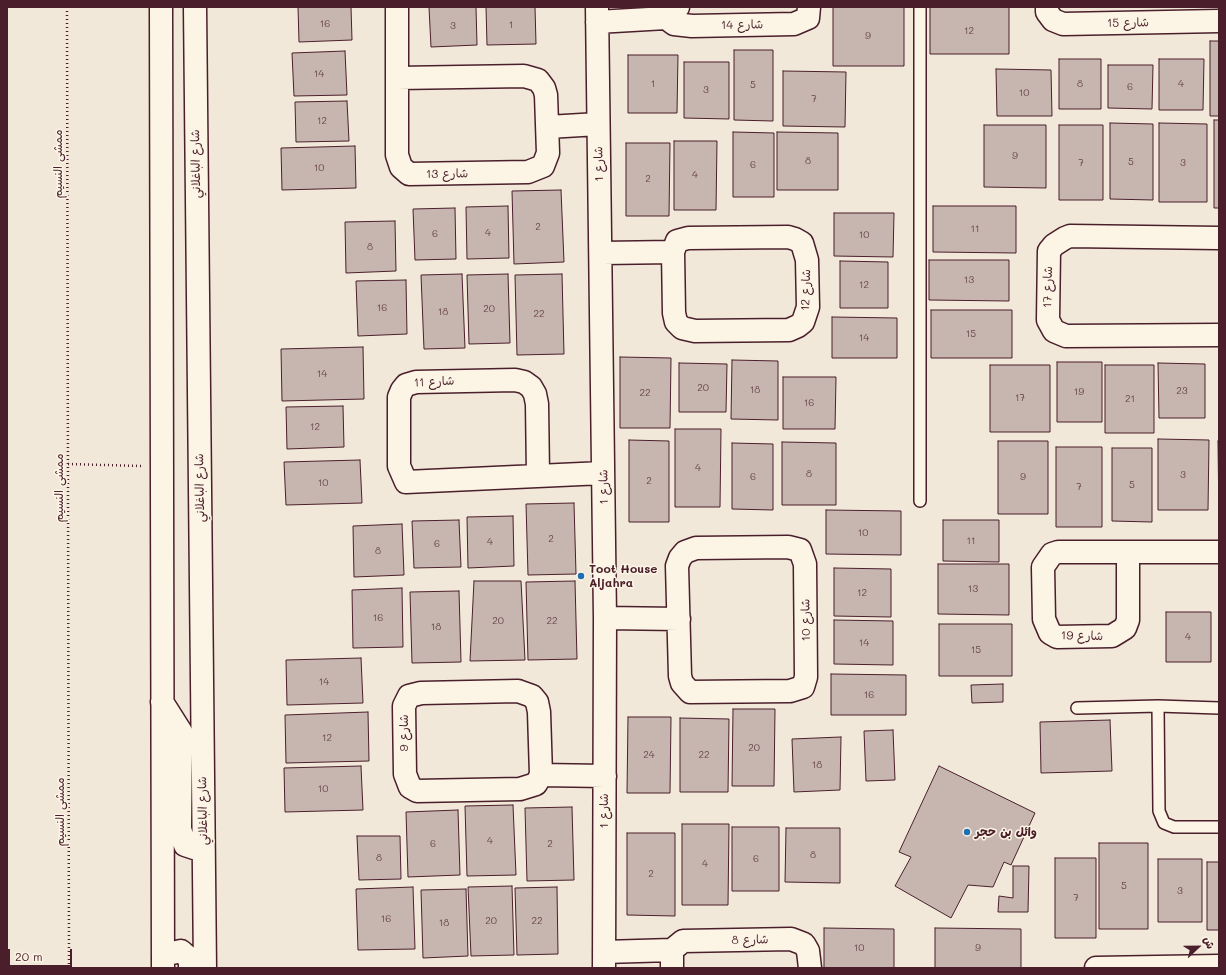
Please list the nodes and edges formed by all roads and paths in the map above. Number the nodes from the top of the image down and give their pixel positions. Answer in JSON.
{"nodes":[{"id":1,"x":67,"y":7,"type":"edge"},
{"id":2,"x":161,"y":7,"type":"edge"},
{"id":3,"x":195,"y":7,"type":"edge"},
{"id":4,"x":397,"y":7,"type":"edge"},
{"id":5,"x":809,"y":7,"type":"edge"},
{"id":6,"x":920,"y":7,"type":"edge"},
{"id":7,"x":1047,"y":7,"type":"edge"},
{"id":8,"x":672,"y":12,"type":"edge"},
{"id":9,"x":597,"y":15,"type":"edge"},
{"id":10,"x":1219,"y":21,"type":"edge"},
{"id":11,"x":398,"y":78,"type":"junction"},
{"id":12,"x":598,"y":124,"type":"junction"},
{"id":13,"x":548,"y":127,"type":"junction"},
{"id":14,"x":1219,"y":238,"type":"edge"},
{"id":15,"x":673,"y":252,"type":"junction"},
{"id":16,"x":602,"y":253,"type":"junction"},
{"id":17,"x":1219,"y":335,"type":"edge"},
{"id":18,"x":68,"y":464,"type":"junction"},
{"id":19,"x":162,"y":466,"type":"junction"},
{"id":20,"x":603,"y":473,"type":"junction"},
{"id":21,"x":538,"y":476,"type":"junction"},
{"id":22,"x":920,"y":501,"type":"dead end"},
{"id":23,"x":1219,"y":552,"type":"edge"},
{"id":24,"x":1128,"y":553,"type":"junction"},
{"id":25,"x":605,"y":618,"type":"junction"},
{"id":26,"x":679,"y":619,"type":"junction"},
{"id":27,"x":162,"y":702,"type":"junction"},
{"id":28,"x":1158,"y":706,"type":"junction"},
{"id":29,"x":1077,"y":708,"type":"dead end"},
{"id":30,"x":1219,"y":708,"type":"edge"},
{"id":31,"x":541,"y":775,"type":"junction"},
{"id":32,"x":604,"y":776,"type":"junction"},
{"id":33,"x":1219,"y":827,"type":"edge"},
{"id":34,"x":203,"y":846,"type":"junction"},
{"id":35,"x":672,"y":959,"type":"edge"},
{"id":36,"x":604,"y":960,"type":"edge"},
{"id":37,"x":163,"y":961,"type":"edge"},
{"id":38,"x":1219,"y":966,"type":"edge"},
{"id":39,"x":69,"y":968,"type":"edge"},
{"id":40,"x":190,"y":968,"type":"edge"},
{"id":41,"x":204,"y":968,"type":"edge"},
{"id":42,"x":810,"y":968,"type":"edge"},
{"id":43,"x":1096,"y":968,"type":"edge"}],
"edges":[{"from":1,"to":18,"type":"path","name":"ممشى النسيم"},
{"from":2,"to":19,"type":"street"},
{"from":3,"to":34,"type":"street","name":"شارع الباغلاني"},
{"from":4,"to":11,"type":"street","name":"شارع 13"},
{"from":5,"to":8,"type":"street","name":"شارع 14"},
{"from":6,"to":22,"type":"lane"},
{"from":7,"to":10,"type":"street","name":"شارع 15"},
{"from":8,"to":9,"type":"street","name":"شارع 14"},
{"from":9,"to":12,"type":"street","name":"شارع 1"},
{"from":11,"to":13,"type":"street","name":"شارع 13"},
{"from":11,"to":13,"type":"street","name":"شارع 13"},
{"from":12,"to":13,"type":"street"},
{"from":12,"to":16,"type":"street","name":"شارع 1"},
{"from":14,"to":17,"type":"street","name":"شارع 17"},
{"from":15,"to":15,"type":"street","name":"شارع 12"},
{"from":15,"to":16,"type":"street"},
{"from":16,"to":20,"type":"street","name":"شارع 1"},
{"from":18,"to":19,"type":"path"},
{"from":18,"to":39,"type":"path","name":"ممشى النسيم"},
{"from":19,"to":27,"type":"street"},
{"from":20,"to":21,"type":"street","name":"شارع 11"},
{"from":20,"to":25,"type":"street","name":"شارع 1"},
{"from":21,"to":21,"type":"street","name":"شارع 11"},
{"from":23,"to":24,"type":"street","name":"شارع 19"},
{"from":24,"to":24,"type":"street","name":"شارع 19"},
{"from":25,"to":26,"type":"street"},
{"from":25,"to":32,"type":"street","name":"شارع 1"},
{"from":26,"to":26,"type":"street","name":"شارع 10"},
{"from":27,"to":34,"type":"street"},
{"from":27,"to":37,"type":"street"},
{"from":28,"to":29,"type":"lane"},
{"from":28,"to":30,"type":"lane"},
{"from":28,"to":33,"type":"lane"},
{"from":31,"to":31,"type":"street","name":"شارع 9"},
{"from":31,"to":32,"type":"street"},
{"from":32,"to":36,"type":"street","name":"شارع 1"},
{"from":34,"to":41,"type":"street","name":"شارع الباغلاني"},
{"from":35,"to":36,"type":"street","name":"شارع 8"},
{"from":35,"to":42,"type":"street","name":"شارع 8"},
{"from":37,"to":40,"type":"street"},
{"from":38,"to":43,"type":"street"}]}
